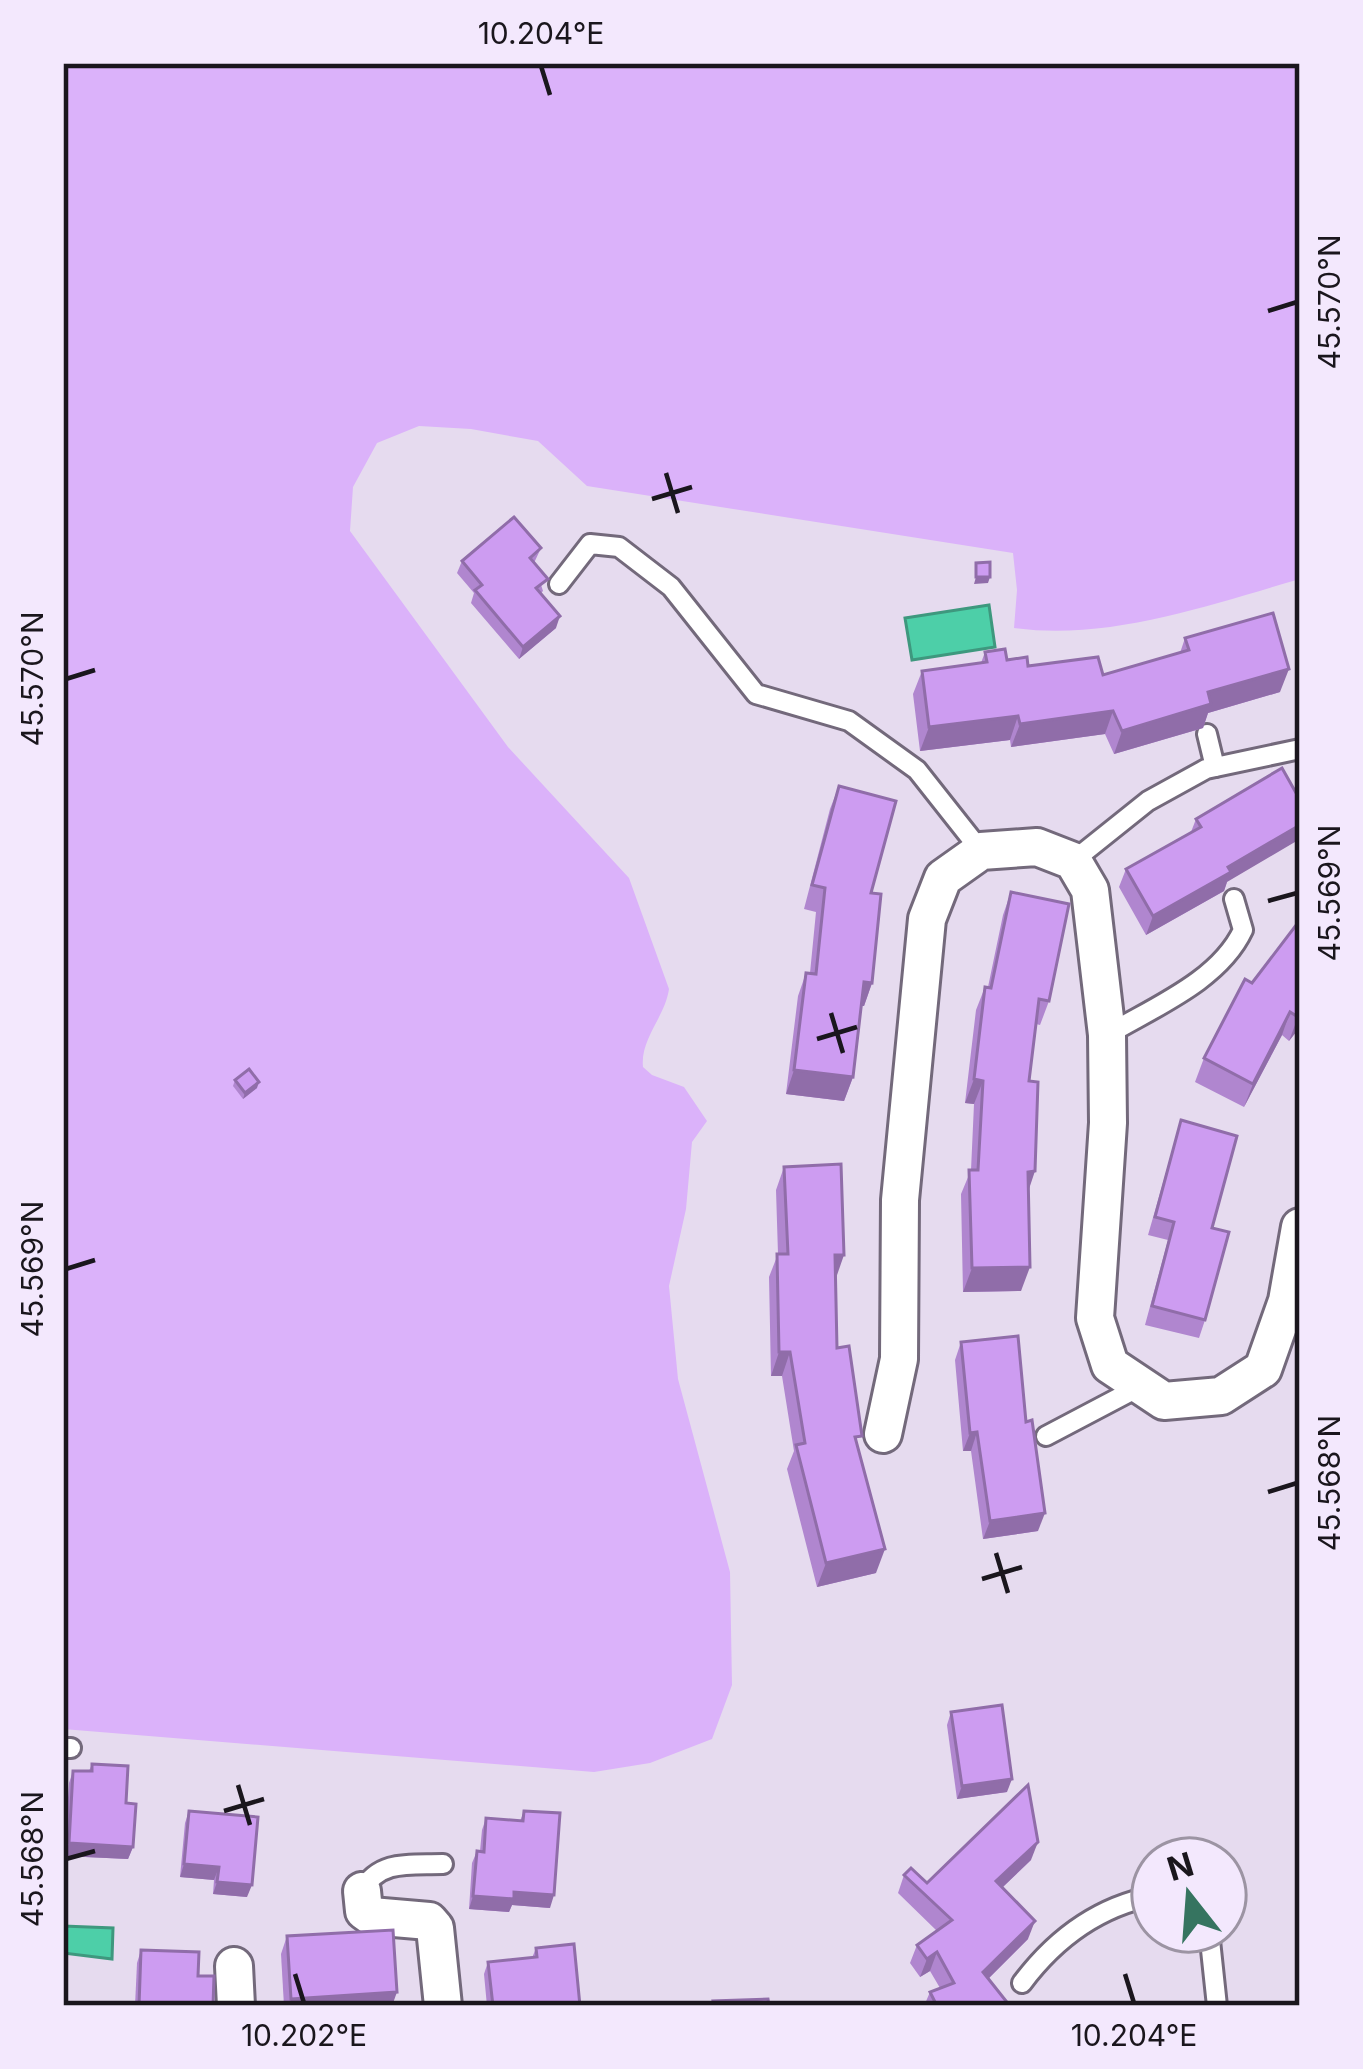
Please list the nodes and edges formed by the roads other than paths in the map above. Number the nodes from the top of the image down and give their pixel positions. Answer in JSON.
{"nodes":[{"id":1,"x":559,"y":584,"type":"dead end"},
{"id":2,"x":1207,"y":734,"type":"edge"},
{"id":3,"x":1300,"y":749,"type":"edge"},
{"id":4,"x":1215,"y":767,"type":"junction"},
{"id":5,"x":981,"y":850,"type":"junction"},
{"id":6,"x":1073,"y":861,"type":"junction"},
{"id":7,"x":1234,"y":899,"type":"edge"},
{"id":8,"x":1107,"y":1035,"type":"junction"},
{"id":9,"x":1300,"y":1227,"type":"edge"},
{"id":10,"x":1141,"y":1386,"type":"junction"},
{"id":11,"x":883,"y":1434,"type":"dead end"},
{"id":12,"x":1046,"y":1436,"type":"dead end"},
{"id":13,"x":443,"y":1864,"type":"dead end"},
{"id":14,"x":362,"y":1891,"type":"joint"},
{"id":15,"x":1129,"y":1905,"type":"edge"},
{"id":16,"x":1212,"y":1955,"type":"edge"},
{"id":17,"x":234,"y":1966,"type":"dead end"},
{"id":18,"x":1022,"y":1983,"type":"dead end"},
{"id":19,"x":236,"y":2006,"type":"edge"},
{"id":20,"x":443,"y":2006,"type":"edge"},
{"id":21,"x":1217,"y":2006,"type":"edge"}],
"edges":[{"from":1,"to":5,"type":"lane"},
{"from":2,"to":4,"type":"lane"},
{"from":3,"to":4,"type":"lane"},
{"from":4,"to":6,"type":"lane"},
{"from":5,"to":6,"type":"street"},
{"from":5,"to":11,"type":"street"},
{"from":6,"to":8,"type":"street"},
{"from":7,"to":8,"type":"lane"},
{"from":8,"to":10,"type":"street"},
{"from":9,"to":10,"type":"street"},
{"from":10,"to":12,"type":"lane"},
{"from":13,"to":14,"type":"lane"},
{"from":14,"to":20,"type":"street"},
{"from":15,"to":18,"type":"lane"},
{"from":16,"to":21,"type":"lane"},
{"from":17,"to":19,"type":"street"}]}
